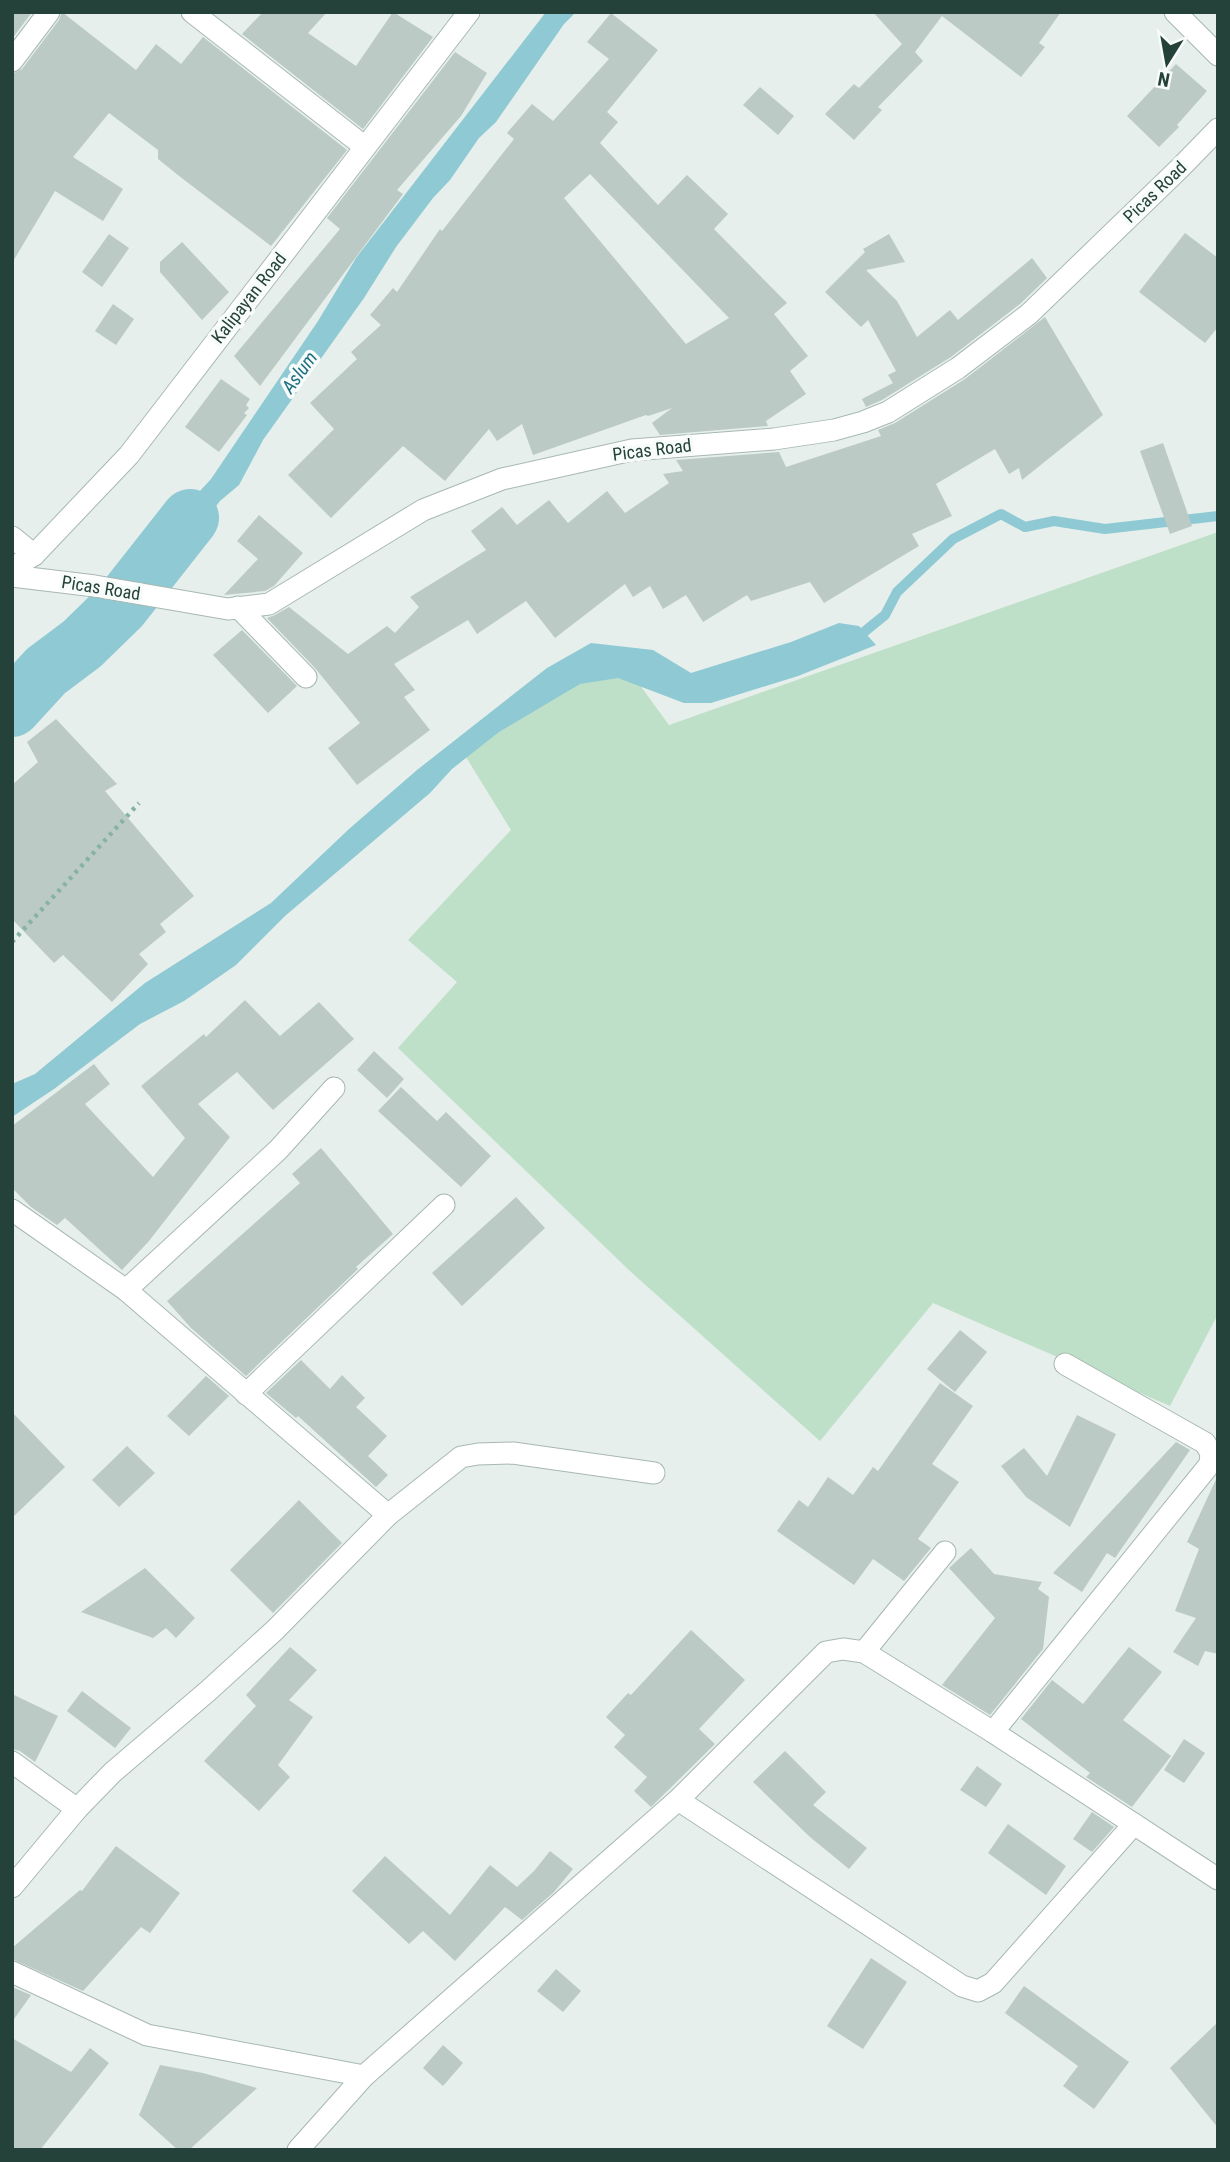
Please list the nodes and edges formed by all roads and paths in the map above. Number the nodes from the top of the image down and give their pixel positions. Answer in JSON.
{"nodes":[{"id":1,"x":49,"y":12,"type":"edge"},
{"id":2,"x":192,"y":12,"type":"edge"},
{"id":3,"x":470,"y":12,"type":"edge"},
{"id":4,"x":1175,"y":12,"type":"edge"},
{"id":5,"x":1218,"y":55,"type":"edge"},
{"id":6,"x":12,"y":61,"type":"edge"},
{"id":7,"x":1218,"y":129,"type":"edge"},
{"id":8,"x":365,"y":147,"type":"junction"},
{"id":9,"x":12,"y":537,"type":"edge"},
{"id":10,"x":34,"y":555,"type":"junction"},
{"id":11,"x":12,"y":568,"type":"edge"},
{"id":12,"x":12,"y":576,"type":"edge"},
{"id":13,"x":238,"y":607,"type":"junction"},
{"id":14,"x":306,"y":677,"type":"dead end"},
{"id":15,"x":139,"y":803,"type":"dead end"},
{"id":16,"x":12,"y":942,"type":"edge"},
{"id":17,"x":334,"y":1088,"type":"dead end"},
{"id":18,"x":444,"y":1205,"type":"dead end"},
{"id":19,"x":12,"y":1210,"type":"edge"},
{"id":20,"x":126,"y":1290,"type":"junction"},
{"id":21,"x":1065,"y":1364,"type":"dead end"},
{"id":22,"x":246,"y":1394,"type":"junction"},
{"id":23,"x":654,"y":1473,"type":"dead end"},
{"id":24,"x":388,"y":1516,"type":"junction"},
{"id":25,"x":945,"y":1552,"type":"dead end"},
{"id":26,"x":863,"y":1652,"type":"junction"},
{"id":27,"x":993,"y":1732,"type":"junction"},
{"id":28,"x":12,"y":1762,"type":"edge"},
{"id":29,"x":678,"y":1800,"type":"junction"},
{"id":30,"x":77,"y":1809,"type":"junction"},
{"id":31,"x":1134,"y":1824,"type":"junction"},
{"id":32,"x":1218,"y":1879,"type":"edge"},
{"id":33,"x":12,"y":1887,"type":"edge"},
{"id":34,"x":12,"y":1972,"type":"edge"},
{"id":35,"x":364,"y":2076,"type":"junction"},
{"id":36,"x":298,"y":2150,"type":"edge"}],
"edges":[{"from":1,"to":6,"type":"street"},
{"from":2,"to":8,"type":"street"},
{"from":3,"to":8,"type":"street","name":"Kalipayan Road"},
{"from":4,"to":5,"type":"street"},
{"from":7,"to":13,"type":"street","name":"Picas Road"},
{"from":8,"to":10,"type":"street","name":"Kalipayan Road"},
{"from":9,"to":10,"type":"street"},
{"from":10,"to":11,"type":"street","name":"Kalipayan Road"},
{"from":12,"to":13,"type":"street","name":"Picas Road"},
{"from":13,"to":14,"type":"street"},
{"from":15,"to":16,"type":"path"},
{"from":17,"to":20,"type":"street"},
{"from":18,"to":22,"type":"street"},
{"from":19,"to":20,"type":"street"},
{"from":20,"to":22,"type":"street"},
{"from":21,"to":27,"type":"street"},
{"from":22,"to":24,"type":"street"},
{"from":23,"to":24,"type":"street"},
{"from":24,"to":30,"type":"street"},
{"from":25,"to":26,"type":"street"},
{"from":26,"to":27,"type":"street"},
{"from":26,"to":29,"type":"street"},
{"from":27,"to":31,"type":"street"},
{"from":28,"to":30,"type":"street"},
{"from":29,"to":31,"type":"street"},
{"from":29,"to":35,"type":"street"},
{"from":30,"to":33,"type":"street"},
{"from":31,"to":32,"type":"street"},
{"from":34,"to":35,"type":"street"},
{"from":35,"to":36,"type":"street"}]}
